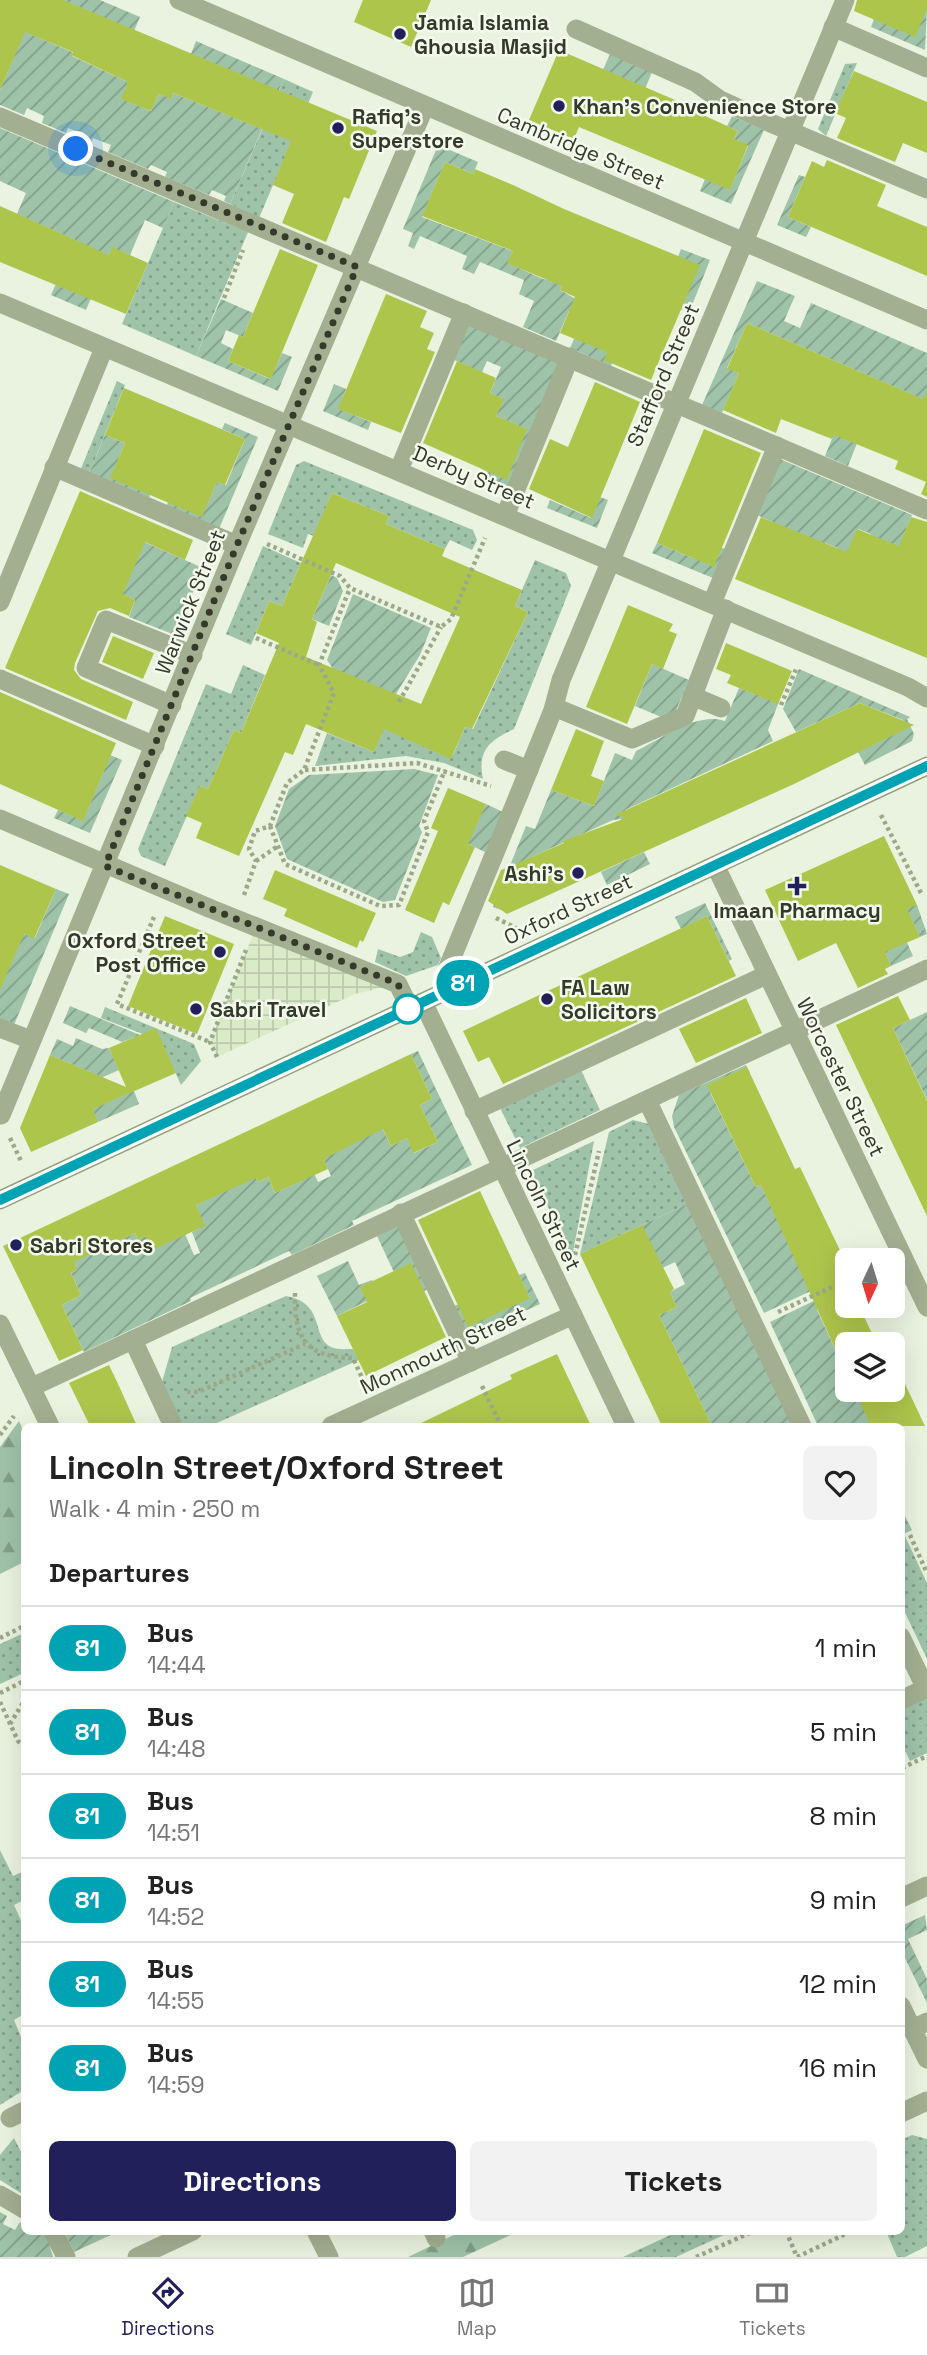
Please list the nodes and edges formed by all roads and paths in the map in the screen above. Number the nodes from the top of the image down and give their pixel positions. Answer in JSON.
{"nodes":[{"id":1,"x":179,"y":0,"type":"edge"},
{"id":2,"x":845,"y":0,"type":"edge"},
{"id":3,"x":833,"y":27,"type":"junction"},
{"id":4,"x":576,"y":30,"type":"dead end"},
{"id":5,"x":927,"y":67,"type":"edge"},
{"id":6,"x":425,"y":106,"type":"junction"},
{"id":7,"x":0,"y":117,"type":"edge"},
{"id":8,"x":790,"y":131,"type":"junction"},
{"id":9,"x":927,"y":189,"type":"edge"},
{"id":10,"x":253,"y":224,"type":"junction"},
{"id":11,"x":744,"y":242,"type":"junction"},
{"id":12,"x":357,"y":267,"type":"junction"},
{"id":13,"x":224,"y":298,"type":"dead end"},
{"id":14,"x":0,"y":303,"type":"edge"},
{"id":15,"x":464,"y":313,"type":"junction"},
{"id":16,"x":927,"y":320,"type":"edge"},
{"id":17,"x":104,"y":348,"type":"junction"},
{"id":18,"x":570,"y":357,"type":"junction"},
{"id":19,"x":676,"y":402,"type":"junction"},
{"id":20,"x":289,"y":424,"type":"junction"},
{"id":21,"x":777,"y":446,"type":"junction"},
{"id":22,"x":54,"y":467,"type":"junction"},
{"id":23,"x":398,"y":470,"type":"junction"},
{"id":24,"x":927,"y":510,"type":"edge"},
{"id":25,"x":505,"y":516,"type":"junction"},
{"id":26,"x":488,"y":531,"type":"dead end"},
{"id":27,"x":260,"y":541,"type":"dead end"},
{"id":28,"x":237,"y":545,"type":"junction"},
{"id":29,"x":611,"y":561,"type":"junction"},
{"id":30,"x":350,"y":588,"type":"junction"},
{"id":31,"x":0,"y":603,"type":"edge"},
{"id":32,"x":719,"y":606,"type":"junction"},
{"id":33,"x":441,"y":627,"type":"junction"},
{"id":34,"x":256,"y":638,"type":"dead end"},
{"id":35,"x":193,"y":655,"type":"junction"},
{"id":36,"x":799,"y":661,"type":"dead end"},
{"id":37,"x":319,"y":665,"type":"junction"},
{"id":38,"x":0,"y":678,"type":"edge"},
{"id":39,"x":692,"y":696,"type":"junction"},
{"id":40,"x":927,"y":698,"type":"edge"},
{"id":41,"x":399,"y":702,"type":"dead end"},
{"id":42,"x":172,"y":705,"type":"junction"},
{"id":43,"x":781,"y":705,"type":"dead end"},
{"id":44,"x":554,"y":707,"type":"junction"},
{"id":45,"x":722,"y":708,"type":"dead end"},
{"id":46,"x":155,"y":746,"type":"junction"},
{"id":47,"x":504,"y":760,"type":"dead end"},
{"id":48,"x":927,"y":766,"type":"edge"},
{"id":49,"x":304,"y":769,"type":"junction"},
{"id":50,"x":445,"y":770,"type":"junction"},
{"id":51,"x":529,"y":770,"type":"junction"},
{"id":52,"x":496,"y":786,"type":"dead end"},
{"id":53,"x":880,"y":814,"type":"dead end"},
{"id":54,"x":0,"y":819,"type":"edge"},
{"id":55,"x":270,"y":826,"type":"junction"},
{"id":56,"x":278,"y":846,"type":"junction"},
{"id":57,"x":256,"y":861,"type":"junction"},
{"id":58,"x":105,"y":866,"type":"junction"},
{"id":59,"x":716,"y":867,"type":"junction"},
{"id":60,"x":921,"y":893,"type":"dead end"},
{"id":61,"x":153,"y":916,"type":"dead end"},
{"id":62,"x":236,"y":919,"type":"junction"},
{"id":63,"x":256,"y":927,"type":"junction"},
{"id":64,"x":927,"y":969,"type":"edge"},
{"id":65,"x":766,"y":975,"type":"junction"},
{"id":66,"x":457,"y":986,"type":"junction"},
{"id":67,"x":416,"y":1005,"type":"junction"},
{"id":68,"x":0,"y":1028,"type":"edge"},
{"id":69,"x":793,"y":1031,"type":"junction"},
{"id":70,"x":31,"y":1040,"type":"junction"},
{"id":71,"x":210,"y":1042,"type":"junction"},
{"id":72,"x":217,"y":1057,"type":"dead end"},
{"id":73,"x":647,"y":1100,"type":"junction"},
{"id":74,"x":474,"y":1111,"type":"junction"},
{"id":75,"x":1,"y":1115,"type":"edge"},
{"id":76,"x":606,"y":1120,"type":"junction"},
{"id":77,"x":0,"y":1132,"type":"edge"},
{"id":78,"x":501,"y":1168,"type":"junction"},
{"id":79,"x":31,"y":1185,"type":"junction"},
{"id":80,"x":0,"y":1200,"type":"edge"},
{"id":81,"x":401,"y":1213,"type":"junction"},
{"id":82,"x":566,"y":1259,"type":"dead end"},
{"id":83,"x":298,"y":1261,"type":"junction"},
{"id":84,"x":835,"y":1285,"type":"edge"},
{"id":85,"x":927,"y":1307,"type":"edge"},
{"id":86,"x":573,"y":1315,"type":"junction"},
{"id":87,"x":753,"y":1323,"type":"junction"},
{"id":88,"x":0,"y":1324,"type":"edge"},
{"id":89,"x":133,"y":1340,"type":"junction"},
{"id":90,"x":305,"y":1344,"type":"junction"},
{"id":91,"x":475,"y":1370,"type":"junction"},
{"id":92,"x":32,"y":1387,"type":"junction"},
{"id":93,"x":367,"y":1389,"type":"dead end"},
{"id":94,"x":158,"y":1394,"type":"junction"},
{"id":95,"x":20,"y":1407,"type":"dead end"},
{"id":96,"x":49,"y":1423,"type":"edge"},
{"id":97,"x":172,"y":1423,"type":"edge"},
{"id":98,"x":339,"y":1423,"type":"edge"},
{"id":99,"x":500,"y":1423,"type":"edge"},
{"id":100,"x":625,"y":1423,"type":"edge"},
{"id":101,"x":801,"y":1423,"type":"edge"},
{"id":102,"x":0,"y":1435,"type":"edge"},
{"id":103,"x":910,"y":1535,"type":"dead end"},
{"id":104,"x":927,"y":1573,"type":"edge"},
{"id":105,"x":21,"y":1628,"type":"edge"},
{"id":106,"x":0,"y":1638,"type":"edge"},
{"id":107,"x":905,"y":1645,"type":"edge"},
{"id":108,"x":21,"y":1682,"type":"edge"},
{"id":109,"x":926,"y":1688,"type":"edge"},
{"id":110,"x":0,"y":1693,"type":"edge"},
{"id":111,"x":905,"y":1698,"type":"edge"},
{"id":112,"x":0,"y":1702,"type":"edge"},
{"id":113,"x":21,"y":1706,"type":"edge"},
{"id":114,"x":10,"y":1724,"type":"junction"},
{"id":115,"x":21,"y":1744,"type":"edge"},
{"id":116,"x":927,"y":1756,"type":"edge"},
{"id":117,"x":905,"y":1767,"type":"edge"},
{"id":118,"x":927,"y":1886,"type":"edge"},
{"id":119,"x":905,"y":1896,"type":"edge"},
{"id":120,"x":905,"y":2010,"type":"edge"},
{"id":121,"x":920,"y":2025,"type":"edge"},
{"id":122,"x":927,"y":2059,"type":"edge"},
{"id":123,"x":927,"y":2101,"type":"edge"},
{"id":124,"x":905,"y":2111,"type":"edge"},
{"id":125,"x":0,"y":2195,"type":"edge"},
{"id":126,"x":21,"y":2207,"type":"edge"},
{"id":127,"x":54,"y":2235,"type":"edge"},
{"id":128,"x":184,"y":2235,"type":"edge"},
{"id":129,"x":318,"y":2235,"type":"edge"},
{"id":130,"x":745,"y":2235,"type":"edge"},
{"id":131,"x":788,"y":2235,"type":"edge"},
{"id":132,"x":844,"y":2235,"type":"edge"},
{"id":133,"x":66,"y":2257,"type":"edge"},
{"id":134,"x":137,"y":2257,"type":"edge"},
{"id":135,"x":328,"y":2257,"type":"edge"},
{"id":136,"x":696,"y":2257,"type":"edge"},
{"id":137,"x":797,"y":2257,"type":"edge"}],
"edges":[{"from":1,"to":6,"type":"street","name":"Cambridge Street"},
{"from":2,"to":3,"type":"street","name":"Stafford Street"},
{"from":3,"to":5,"type":"street"},
{"from":3,"to":8,"type":"street","name":"Stafford Street"},
{"from":4,"to":8,"type":"street"},
{"from":6,"to":11,"type":"street","name":"Cambridge Street"},
{"from":6,"to":12,"type":"street","name":"Warwick Street"},
{"from":7,"to":10,"type":"street"},
{"from":8,"to":9,"type":"street"},
{"from":8,"to":11,"type":"street","name":"Stafford Street"},
{"from":10,"to":12,"type":"street"},
{"from":10,"to":13,"type":"path"},
{"from":11,"to":16,"type":"street","name":"Cambridge Street"},
{"from":11,"to":19,"type":"street","name":"Stafford Street"},
{"from":12,"to":15,"type":"street"},
{"from":12,"to":20,"type":"street","name":"Warwick Street"},
{"from":14,"to":17,"type":"street","name":"Derby Street"},
{"from":15,"to":18,"type":"street"},
{"from":15,"to":23,"type":"street"},
{"from":17,"to":20,"type":"street","name":"Derby Street"},
{"from":17,"to":22,"type":"street"},
{"from":18,"to":19,"type":"street"},
{"from":18,"to":25,"type":"street"},
{"from":19,"to":21,"type":"street"},
{"from":19,"to":29,"type":"street","name":"Stafford Street"},
{"from":20,"to":23,"type":"street","name":"Derby Street"},
{"from":20,"to":28,"type":"street","name":"Warwick Street"},
{"from":21,"to":24,"type":"street"},
{"from":21,"to":32,"type":"street"},
{"from":22,"to":28,"type":"street"},
{"from":22,"to":31,"type":"street"},
{"from":23,"to":25,"type":"street","name":"Derby Street"},
{"from":25,"to":29,"type":"street","name":"Derby Street"},
{"from":26,"to":33,"type":"path"},
{"from":27,"to":30,"type":"path"},
{"from":28,"to":35,"type":"street","name":"Warwick Street"},
{"from":29,"to":32,"type":"street","name":"Derby Street"},
{"from":29,"to":44,"type":"street","name":"Stafford Street"},
{"from":30,"to":33,"type":"path"},
{"from":30,"to":37,"type":"path"},
{"from":32,"to":39,"type":"street"},
{"from":32,"to":40,"type":"street","name":"Derby Street"},
{"from":33,"to":41,"type":"path"},
{"from":34,"to":37,"type":"path"},
{"from":35,"to":42,"type":"street","name":"Warwick Street"},
{"from":35,"to":42,"type":"street"},
{"from":36,"to":43,"type":"path"},
{"from":37,"to":49,"type":"path"},
{"from":38,"to":46,"type":"street"},
{"from":39,"to":44,"type":"street"},
{"from":39,"to":45,"type":"street"},
{"from":42,"to":46,"type":"street","name":"Warwick Street"},
{"from":44,"to":51,"type":"street","name":"Stafford Street"},
{"from":46,"to":58,"type":"street","name":"Warwick Street"},
{"from":47,"to":51,"type":"street"},
{"from":48,"to":59,"type":"main road","name":"Oxford Street"},
{"from":49,"to":50,"type":"path"},
{"from":49,"to":55,"type":"path"},
{"from":50,"to":52,"type":"path"},
{"from":50,"to":56,"type":"path"},
{"from":51,"to":66,"type":"street","name":"Stafford Street"},
{"from":53,"to":60,"type":"path"},
{"from":54,"to":58,"type":"street","name":"Lincoln Street"},
{"from":55,"to":56,"type":"path"},
{"from":55,"to":57,"type":"path"},
{"from":56,"to":57,"type":"path"},
{"from":57,"to":62,"type":"path"},
{"from":58,"to":62,"type":"street","name":"Lincoln Street"},
{"from":58,"to":70,"type":"street","name":"Warwick Street"},
{"from":59,"to":65,"type":"street","name":"Worcester Street"},
{"from":59,"to":66,"type":"main road","name":"Oxford Street"},
{"from":61,"to":71,"type":"path"},
{"from":62,"to":63,"type":"street","name":"Lincoln Street"},
{"from":63,"to":67,"type":"street","name":"Lincoln Street"},
{"from":63,"to":71,"type":"path"},
{"from":64,"to":69,"type":"street"},
{"from":65,"to":69,"type":"street","name":"Worcester Street"},
{"from":65,"to":74,"type":"street"},
{"from":66,"to":67,"type":"main road","name":"Oxford Street"},
{"from":67,"to":74,"type":"street","name":"Lincoln Street"},
{"from":67,"to":79,"type":"main road","name":"Oxford Street"},
{"from":68,"to":70,"type":"street"},
{"from":69,"to":73,"type":"street"},
{"from":69,"to":85,"type":"street","name":"Worcester Street"},
{"from":70,"to":75,"type":"street","name":"Warwick Street"},
{"from":71,"to":72,"type":"path"},
{"from":73,"to":76,"type":"street"},
{"from":73,"to":87,"type":"street"},
{"from":74,"to":78,"type":"street","name":"Lincoln Street"},
{"from":76,"to":78,"type":"street"},
{"from":76,"to":82,"type":"path"},
{"from":77,"to":79,"type":"path"},
{"from":78,"to":81,"type":"street"},
{"from":78,"to":86,"type":"street","name":"Lincoln Street"},
{"from":79,"to":80,"type":"main road","name":"Oxford Street"},
{"from":81,"to":83,"type":"street"},
{"from":81,"to":91,"type":"street"},
{"from":83,"to":89,"type":"street"},
{"from":83,"to":90,"type":"path"},
{"from":84,"to":87,"type":"path"},
{"from":86,"to":91,"type":"street","name":"Monmouth Street"},
{"from":86,"to":100,"type":"street","name":"Lincoln Street"},
{"from":87,"to":101,"type":"street"},
{"from":88,"to":92,"type":"street"},
{"from":89,"to":92,"type":"street"},
{"from":89,"to":94,"type":"street"},
{"from":90,"to":93,"type":"path"},
{"from":90,"to":94,"type":"path"},
{"from":91,"to":98,"type":"street","name":"Monmouth Street"},
{"from":91,"to":99,"type":"path"},
{"from":92,"to":96,"type":"street"},
{"from":94,"to":97,"type":"street"},
{"from":95,"to":102,"type":"path"},
{"from":103,"to":104,"type":"path"},
{"from":105,"to":106,"type":"path"},
{"from":107,"to":109,"type":"street"},
{"from":108,"to":110,"type":"path"},
{"from":109,"to":111,"type":"street"},
{"from":112,"to":114,"type":"path"},
{"from":113,"to":114,"type":"path"},
{"from":114,"to":115,"type":"path"},
{"from":116,"to":117,"type":"path"},
{"from":118,"to":119,"type":"street"},
{"from":120,"to":121,"type":"street"},
{"from":121,"to":122,"type":"street"},
{"from":123,"to":124,"type":"street"},
{"from":125,"to":126,"type":"street"},
{"from":127,"to":133,"type":"street"},
{"from":128,"to":134,"type":"street"},
{"from":129,"to":135,"type":"street"},
{"from":130,"to":136,"type":"path"},
{"from":131,"to":137,"type":"path"},
{"from":132,"to":137,"type":"path"}]}
